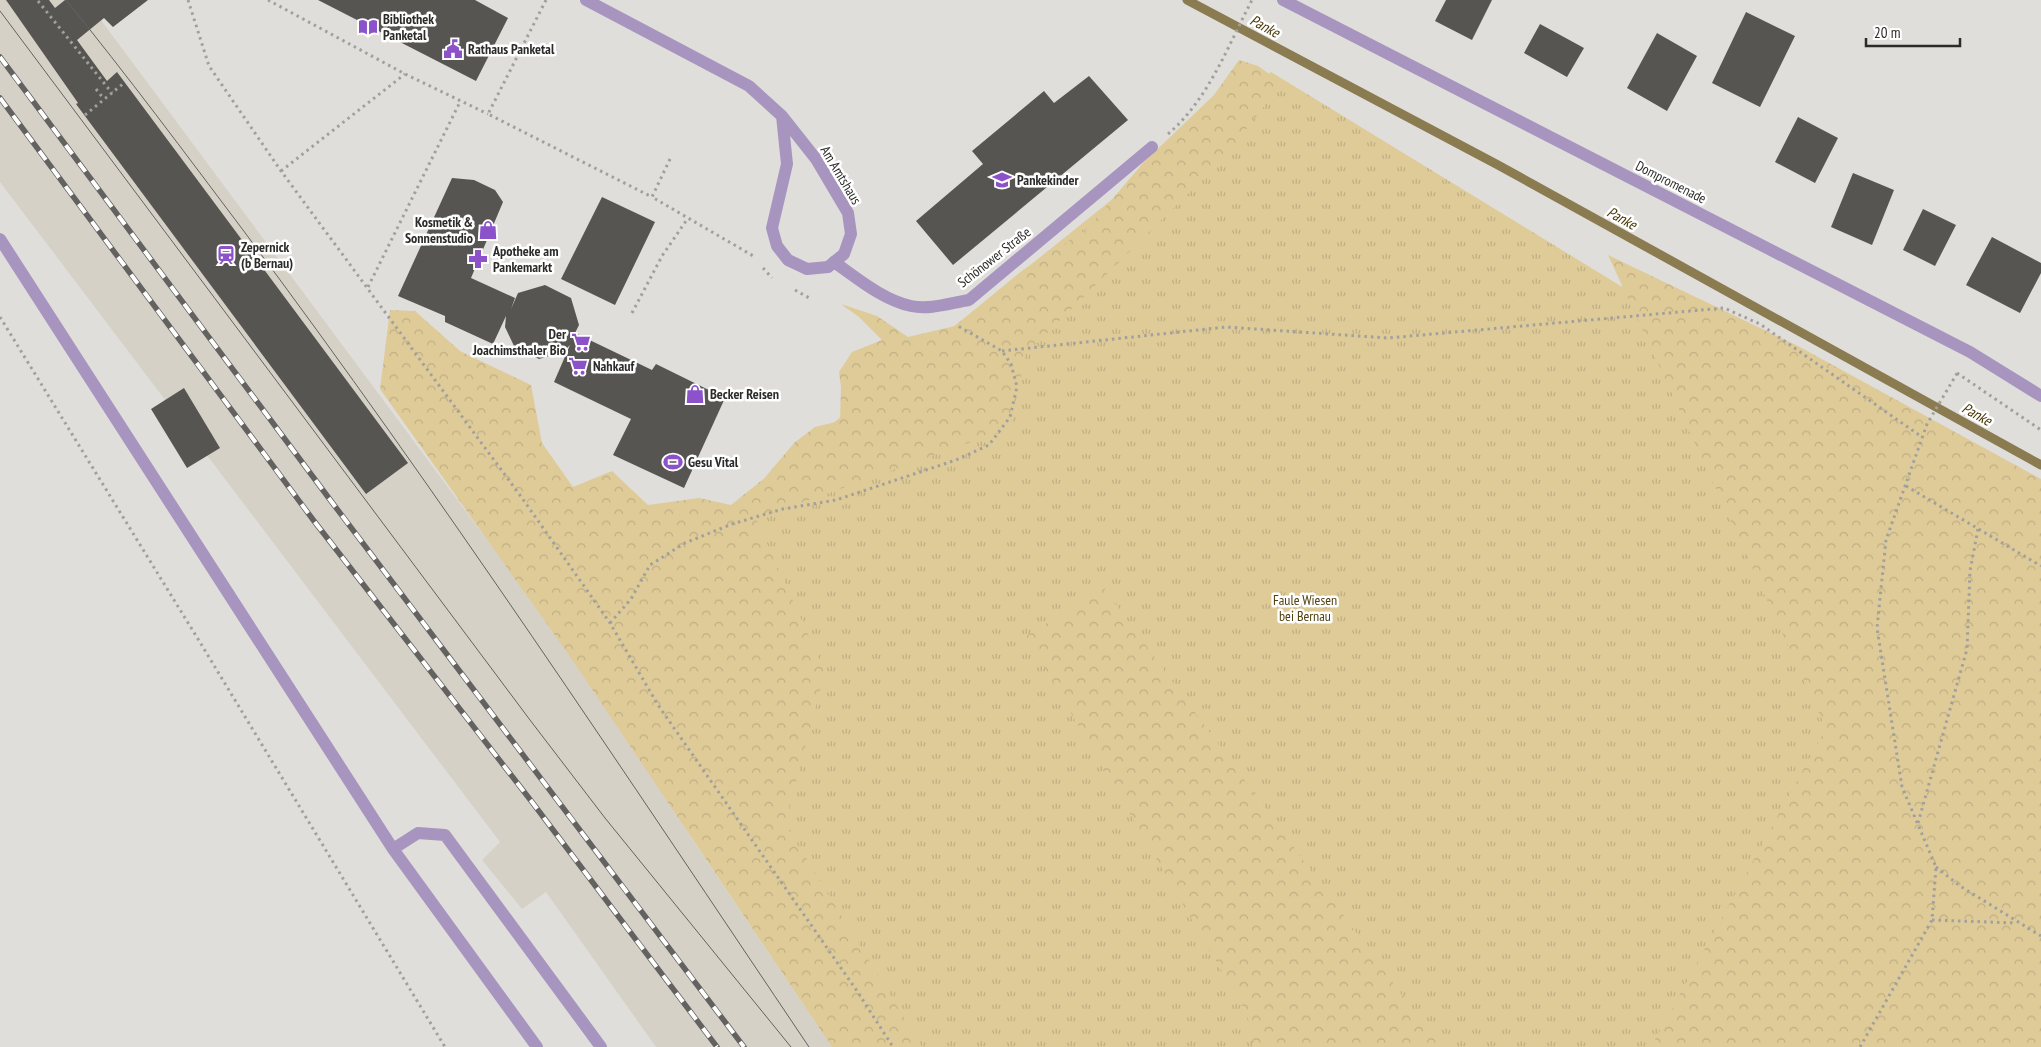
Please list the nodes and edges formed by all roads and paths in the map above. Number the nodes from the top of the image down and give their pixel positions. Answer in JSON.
{"nodes":[{"id":1,"x":188,"y":0,"type":"edge"},
{"id":2,"x":268,"y":0,"type":"edge"},
{"id":3,"x":546,"y":0,"type":"edge"},
{"id":4,"x":586,"y":0,"type":"edge"},
{"id":5,"x":1252,"y":0,"type":"edge"},
{"id":6,"x":1283,"y":0,"type":"edge"},
{"id":7,"x":38,"y":1,"type":"edge"},
{"id":8,"x":405,"y":74,"type":"junction"},
{"id":9,"x":124,"y":83,"type":"dead end"},
{"id":10,"x":96,"y":89,"type":"dead end"},
{"id":11,"x":112,"y":93,"type":"junction"},
{"id":12,"x":104,"y":99,"type":"junction"},
{"id":13,"x":460,"y":102,"type":"junction"},
{"id":14,"x":488,"y":114,"type":"junction"},
{"id":15,"x":85,"y":115,"type":"dead end"},
{"id":16,"x":782,"y":116,"type":"junction"},
{"id":17,"x":1152,"y":147,"type":"joint"},
{"id":18,"x":670,"y":159,"type":"dead end"},
{"id":19,"x":281,"y":171,"type":"junction"},
{"id":20,"x":652,"y":197,"type":"junction"},
{"id":21,"x":688,"y":218,"type":"junction"},
{"id":22,"x":0,"y":239,"type":"edge"},
{"id":23,"x":834,"y":262,"type":"junction"},
{"id":24,"x":777,"y":280,"type":"dead end"},
{"id":25,"x":368,"y":287,"type":"junction"},
{"id":26,"x":794,"y":290,"type":"dead end"},
{"id":27,"x":811,"y":299,"type":"dead end"},
{"id":28,"x":933,"y":307,"type":"junction"},
{"id":29,"x":632,"y":313,"type":"dead end"},
{"id":30,"x":0,"y":317,"type":"edge"},
{"id":31,"x":1002,"y":350,"type":"junction"},
{"id":32,"x":1957,"y":373,"type":"dead end"},
{"id":33,"x":1954,"y":378,"type":"dead end"},
{"id":34,"x":2041,"y":396,"type":"edge"},
{"id":35,"x":2041,"y":430,"type":"edge"},
{"id":36,"x":1922,"y":437,"type":"junction"},
{"id":37,"x":1906,"y":486,"type":"junction"},
{"id":38,"x":1978,"y":529,"type":"junction"},
{"id":39,"x":2041,"y":566,"type":"edge"},
{"id":40,"x":610,"y":623,"type":"junction"},
{"id":41,"x":1918,"y":823,"type":"junction"},
{"id":42,"x":393,"y":849,"type":"junction"},
{"id":43,"x":1936,"y":866,"type":"junction"},
{"id":44,"x":1932,"y":920,"type":"junction"},
{"id":45,"x":2018,"y":923,"type":"junction"},
{"id":46,"x":2041,"y":936,"type":"edge"},
{"id":47,"x":445,"y":1047,"type":"edge"},
{"id":48,"x":537,"y":1047,"type":"edge"},
{"id":49,"x":601,"y":1047,"type":"edge"},
{"id":50,"x":893,"y":1047,"type":"edge"},
{"id":51,"x":1860,"y":1047,"type":"edge"}],
"edges":[{"from":1,"to":19,"type":"path"},
{"from":2,"to":8,"type":"path"},
{"from":3,"to":14,"type":"path"},
{"from":4,"to":16,"type":"street","name":"Am Amtshaus"},
{"from":5,"to":17,"type":"path"},
{"from":6,"to":34,"type":"street","name":"Dompromenade"},
{"from":7,"to":11,"type":"path"},
{"from":8,"to":13,"type":"path"},
{"from":8,"to":19,"type":"path"},
{"from":9,"to":11,"type":"path"},
{"from":10,"to":12,"type":"path"},
{"from":11,"to":12,"type":"path"},
{"from":12,"to":15,"type":"path"},
{"from":13,"to":14,"type":"path"},
{"from":13,"to":25,"type":"path"},
{"from":14,"to":20,"type":"path"},
{"from":16,"to":23,"type":"street","name":"Am Amtshaus"},
{"from":16,"to":23,"type":"street"},
{"from":17,"to":28,"type":"street","name":"Schönower Straße"},
{"from":18,"to":20,"type":"path"},
{"from":19,"to":25,"type":"path"},
{"from":20,"to":21,"type":"path"},
{"from":21,"to":24,"type":"path"},
{"from":21,"to":29,"type":"path"},
{"from":22,"to":42,"type":"street"},
{"from":23,"to":28,"type":"street","name":"Schönower Straße"},
{"from":25,"to":40,"type":"path"},
{"from":26,"to":27,"type":"path"},
{"from":28,"to":31,"type":"path"},
{"from":30,"to":47,"type":"path"},
{"from":31,"to":36,"type":"path"},
{"from":31,"to":40,"type":"path"},
{"from":32,"to":35,"type":"path"},
{"from":33,"to":36,"type":"path"},
{"from":36,"to":37,"type":"path"},
{"from":37,"to":38,"type":"path"},
{"from":37,"to":41,"type":"path"},
{"from":38,"to":39,"type":"path"},
{"from":38,"to":41,"type":"path"},
{"from":40,"to":50,"type":"path"},
{"from":41,"to":43,"type":"path"},
{"from":42,"to":48,"type":"street"},
{"from":42,"to":49,"type":"street"},
{"from":43,"to":44,"type":"path"},
{"from":43,"to":45,"type":"path"},
{"from":44,"to":45,"type":"path"},
{"from":44,"to":51,"type":"path"},
{"from":45,"to":46,"type":"path"}]}
